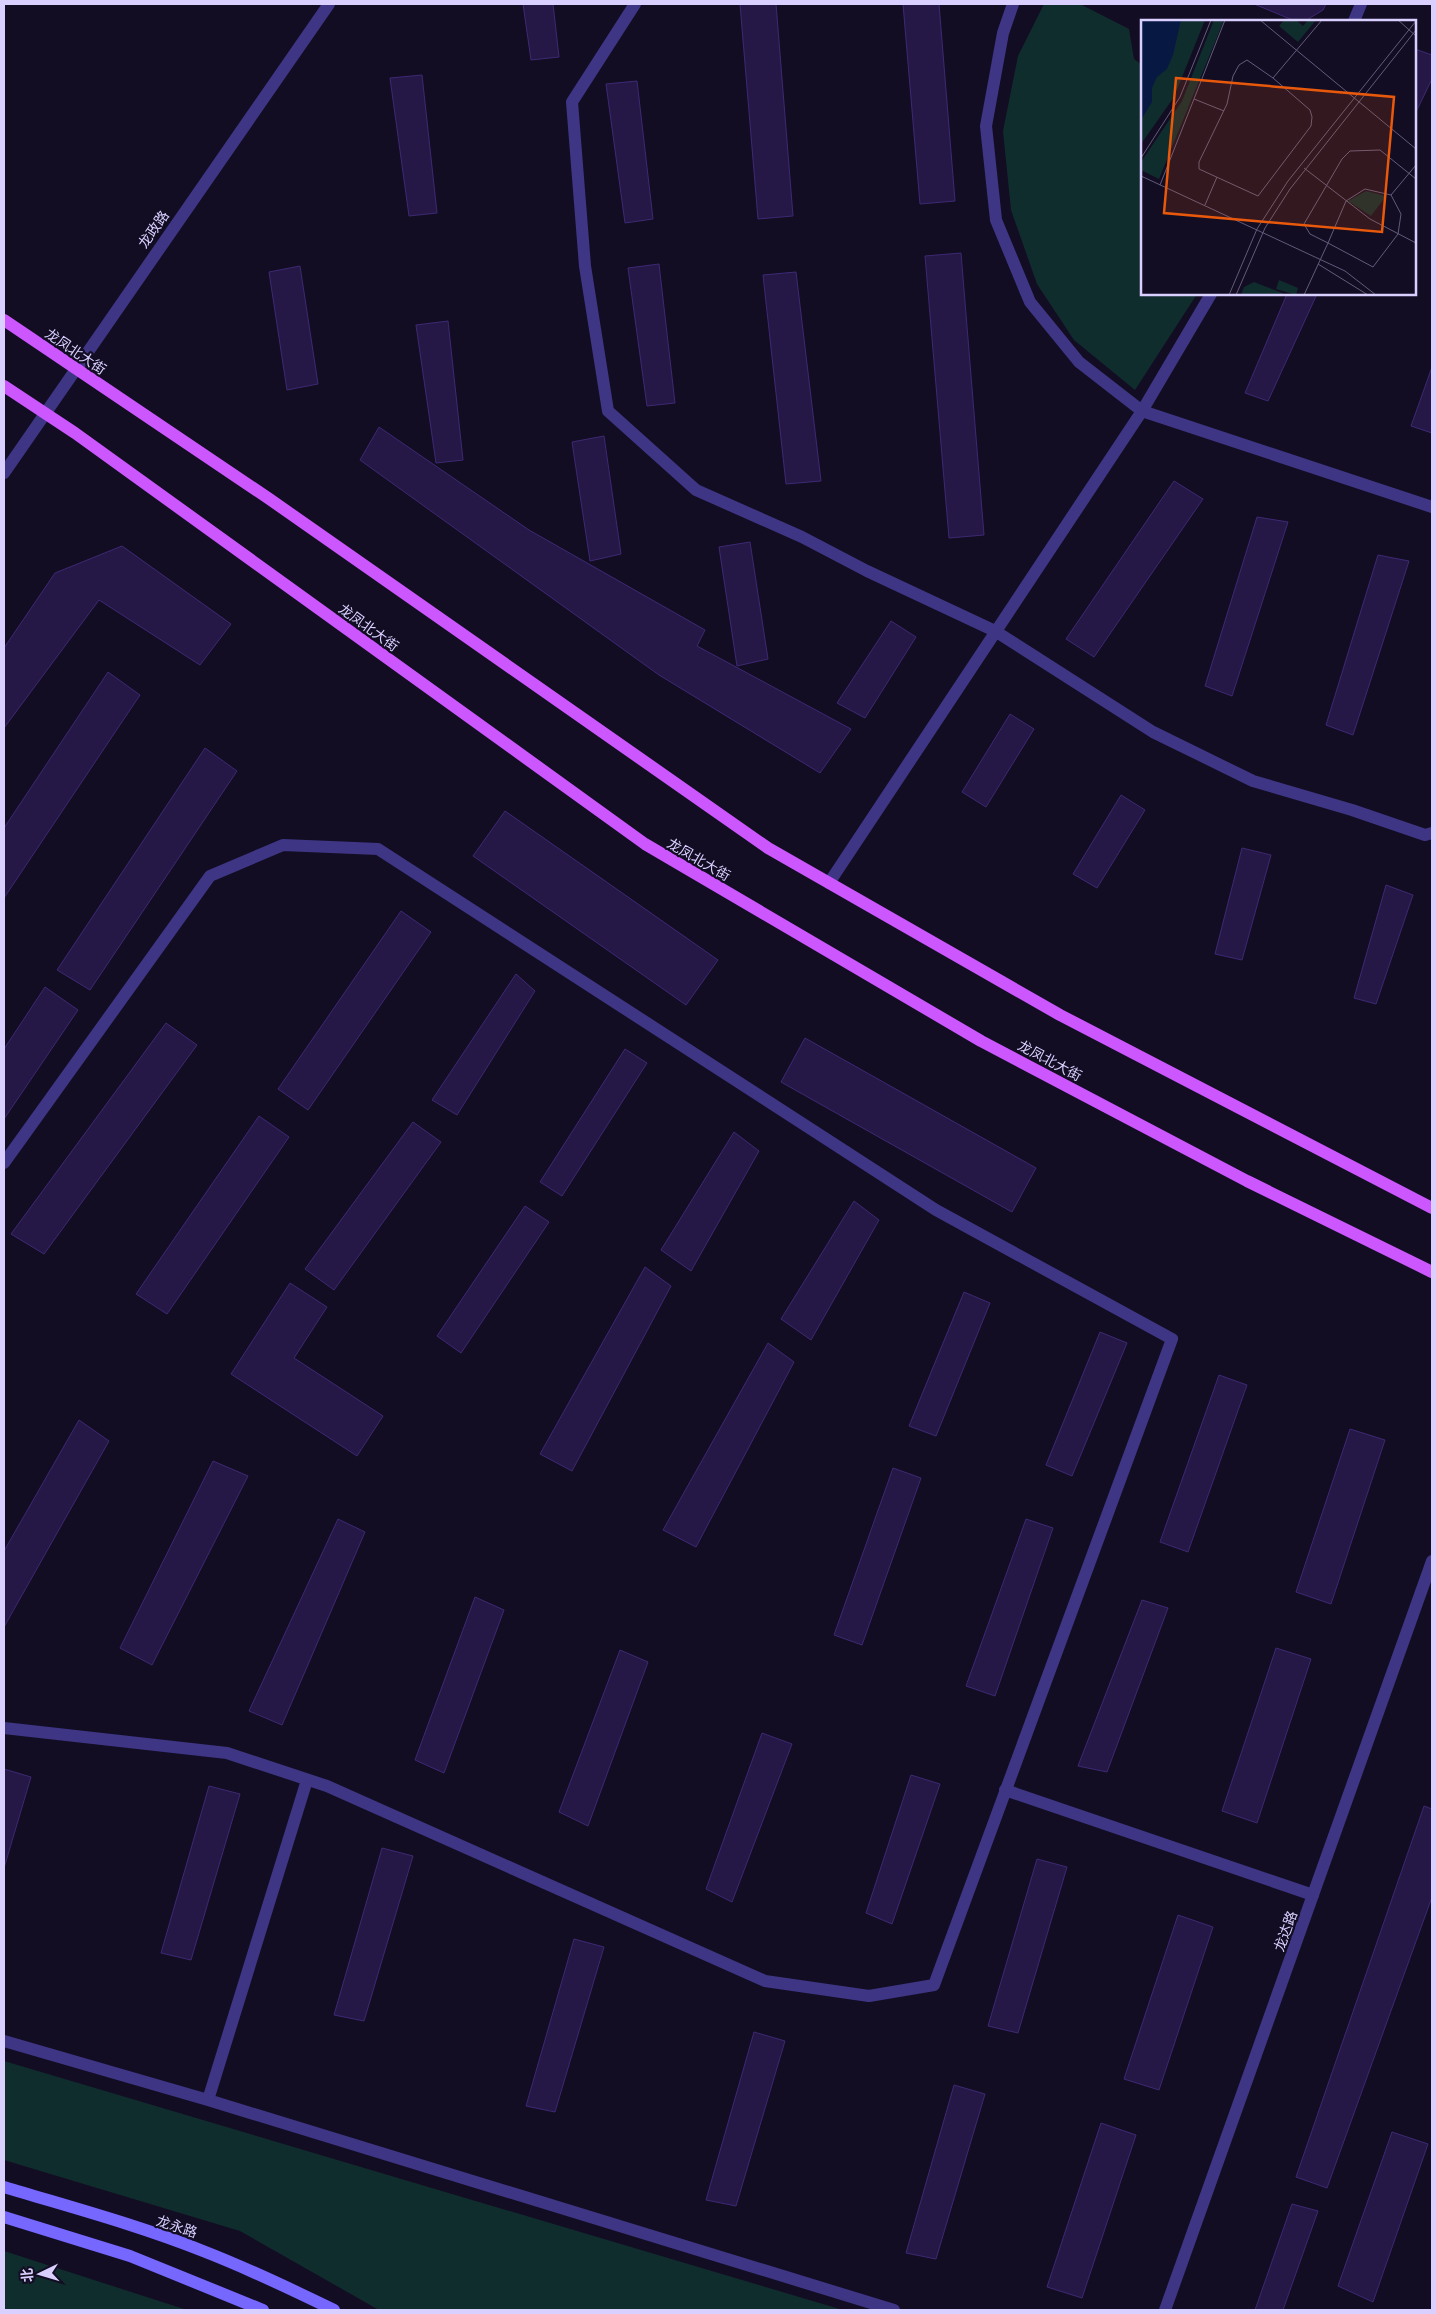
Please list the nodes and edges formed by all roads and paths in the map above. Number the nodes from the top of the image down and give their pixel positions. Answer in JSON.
{"nodes":[{"id":1,"x":328,"y":4,"type":"edge"},
{"id":2,"x":635,"y":4,"type":"edge"},
{"id":3,"x":1013,"y":4,"type":"edge"},
{"id":4,"x":1361,"y":4,"type":"edge"},
{"id":5,"x":1354,"y":20,"type":"edge"},
{"id":6,"x":1211,"y":295,"type":"edge"},
{"id":7,"x":4,"y":320,"type":"edge"},
{"id":8,"x":75,"y":368,"type":"junction"},
{"id":9,"x":4,"y":386,"type":"edge"},
{"id":10,"x":1142,"y":411,"type":"junction"},
{"id":11,"x":44,"y":413,"type":"junction"},
{"id":12,"x":4,"y":473,"type":"edge"},
{"id":13,"x":1432,"y":507,"type":"edge"},
{"id":14,"x":995,"y":631,"type":"junction"},
{"id":15,"x":1432,"y":833,"type":"edge"},
{"id":16,"x":829,"y":883,"type":"junction"},
{"id":17,"x":4,"y":1162,"type":"edge"},
{"id":18,"x":1432,"y":1208,"type":"edge"},
{"id":19,"x":1432,"y":1272,"type":"edge"},
{"id":20,"x":1432,"y":1561,"type":"edge"},
{"id":21,"x":4,"y":1728,"type":"edge"},
{"id":22,"x":307,"y":1780,"type":"junction"},
{"id":23,"x":1006,"y":1790,"type":"junction"},
{"id":24,"x":1313,"y":1895,"type":"junction"},
{"id":25,"x":4,"y":2041,"type":"edge"},
{"id":26,"x":208,"y":2100,"type":"junction"},
{"id":27,"x":4,"y":2187,"type":"edge"},
{"id":28,"x":4,"y":2217,"type":"edge"},
{"id":29,"x":263,"y":2310,"type":"edge"},
{"id":30,"x":334,"y":2310,"type":"edge"},
{"id":31,"x":894,"y":2310,"type":"edge"},
{"id":32,"x":1165,"y":2310,"type":"edge"}],
"edges":[{"from":1,"to":8,"type":"street","name":"龙政路"},
{"from":2,"to":14,"type":"street"},
{"from":3,"to":10,"type":"street"},
{"from":4,"to":5,"type":"street"},
{"from":6,"to":10,"type":"street"},
{"from":7,"to":8,"type":"main road","name":"龙凤北大街"},
{"from":8,"to":11,"type":"street","name":"龙政路"},
{"from":8,"to":16,"type":"main road","name":"龙凤北大街"},
{"from":9,"to":11,"type":"main road","name":"龙凤北大街"},
{"from":10,"to":13,"type":"street"},
{"from":10,"to":14,"type":"street"},
{"from":11,"to":12,"type":"street","name":"龙政路"},
{"from":11,"to":19,"type":"main road","name":"龙凤北大街"},
{"from":14,"to":15,"type":"street"},
{"from":14,"to":16,"type":"street"},
{"from":16,"to":18,"type":"main road","name":"龙凤北大街"},
{"from":17,"to":23,"type":"street"},
{"from":20,"to":24,"type":"street","name":"龙达路"},
{"from":21,"to":22,"type":"street"},
{"from":22,"to":23,"type":"street"},
{"from":22,"to":26,"type":"street"},
{"from":23,"to":24,"type":"street"},
{"from":24,"to":32,"type":"street","name":"龙达路"},
{"from":25,"to":26,"type":"street"},
{"from":26,"to":31,"type":"street"},
{"from":27,"to":30,"type":"main road","name":"龙永路"},
{"from":28,"to":29,"type":"main road"}]}
